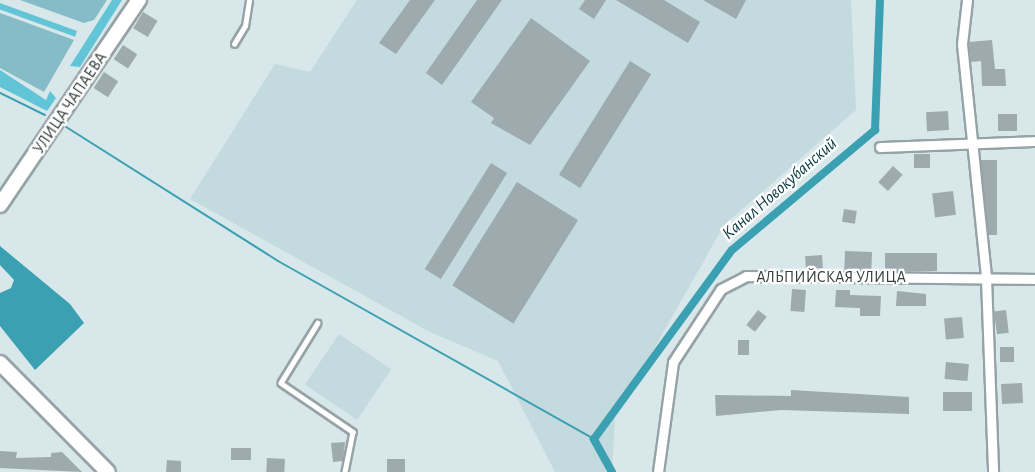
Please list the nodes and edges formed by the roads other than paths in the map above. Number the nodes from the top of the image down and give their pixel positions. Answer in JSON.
{"nodes":[{"id":1,"x":139,"y":0,"type":"edge"},
{"id":2,"x":249,"y":0,"type":"edge"},
{"id":3,"x":967,"y":0,"type":"edge"},
{"id":4,"x":234,"y":44,"type":"dead end"},
{"id":5,"x":969,"y":141,"type":"junction"},
{"id":6,"x":1035,"y":141,"type":"edge"},
{"id":7,"x":880,"y":147,"type":"dead end"},
{"id":8,"x":0,"y":205,"type":"edge"},
{"id":9,"x":986,"y":278,"type":"junction"},
{"id":10,"x":1035,"y":279,"type":"edge"},
{"id":11,"x":318,"y":323,"type":"dead end"},
{"id":12,"x":0,"y":363,"type":"edge"},
{"id":13,"x":108,"y":472,"type":"edge"},
{"id":14,"x":345,"y":472,"type":"edge"},
{"id":15,"x":658,"y":472,"type":"edge"},
{"id":16,"x":993,"y":472,"type":"edge"}],
"edges":[{"from":1,"to":8,"type":"street","name":"УЛИЦА ЧАПАЕВА"},
{"from":2,"to":4,"type":"lane"},
{"from":3,"to":5,"type":"street"},
{"from":5,"to":6,"type":"street"},
{"from":5,"to":7,"type":"street"},
{"from":5,"to":9,"type":"street"},
{"from":9,"to":10,"type":"street","name":"АЛЬПИЙСКАЯ УЛИЦА"},
{"from":9,"to":15,"type":"street","name":"АЛЬПИЙСКАЯ УЛИЦА"},
{"from":9,"to":16,"type":"street"},
{"from":11,"to":14,"type":"lane"},
{"from":12,"to":13,"type":"street"}]}
